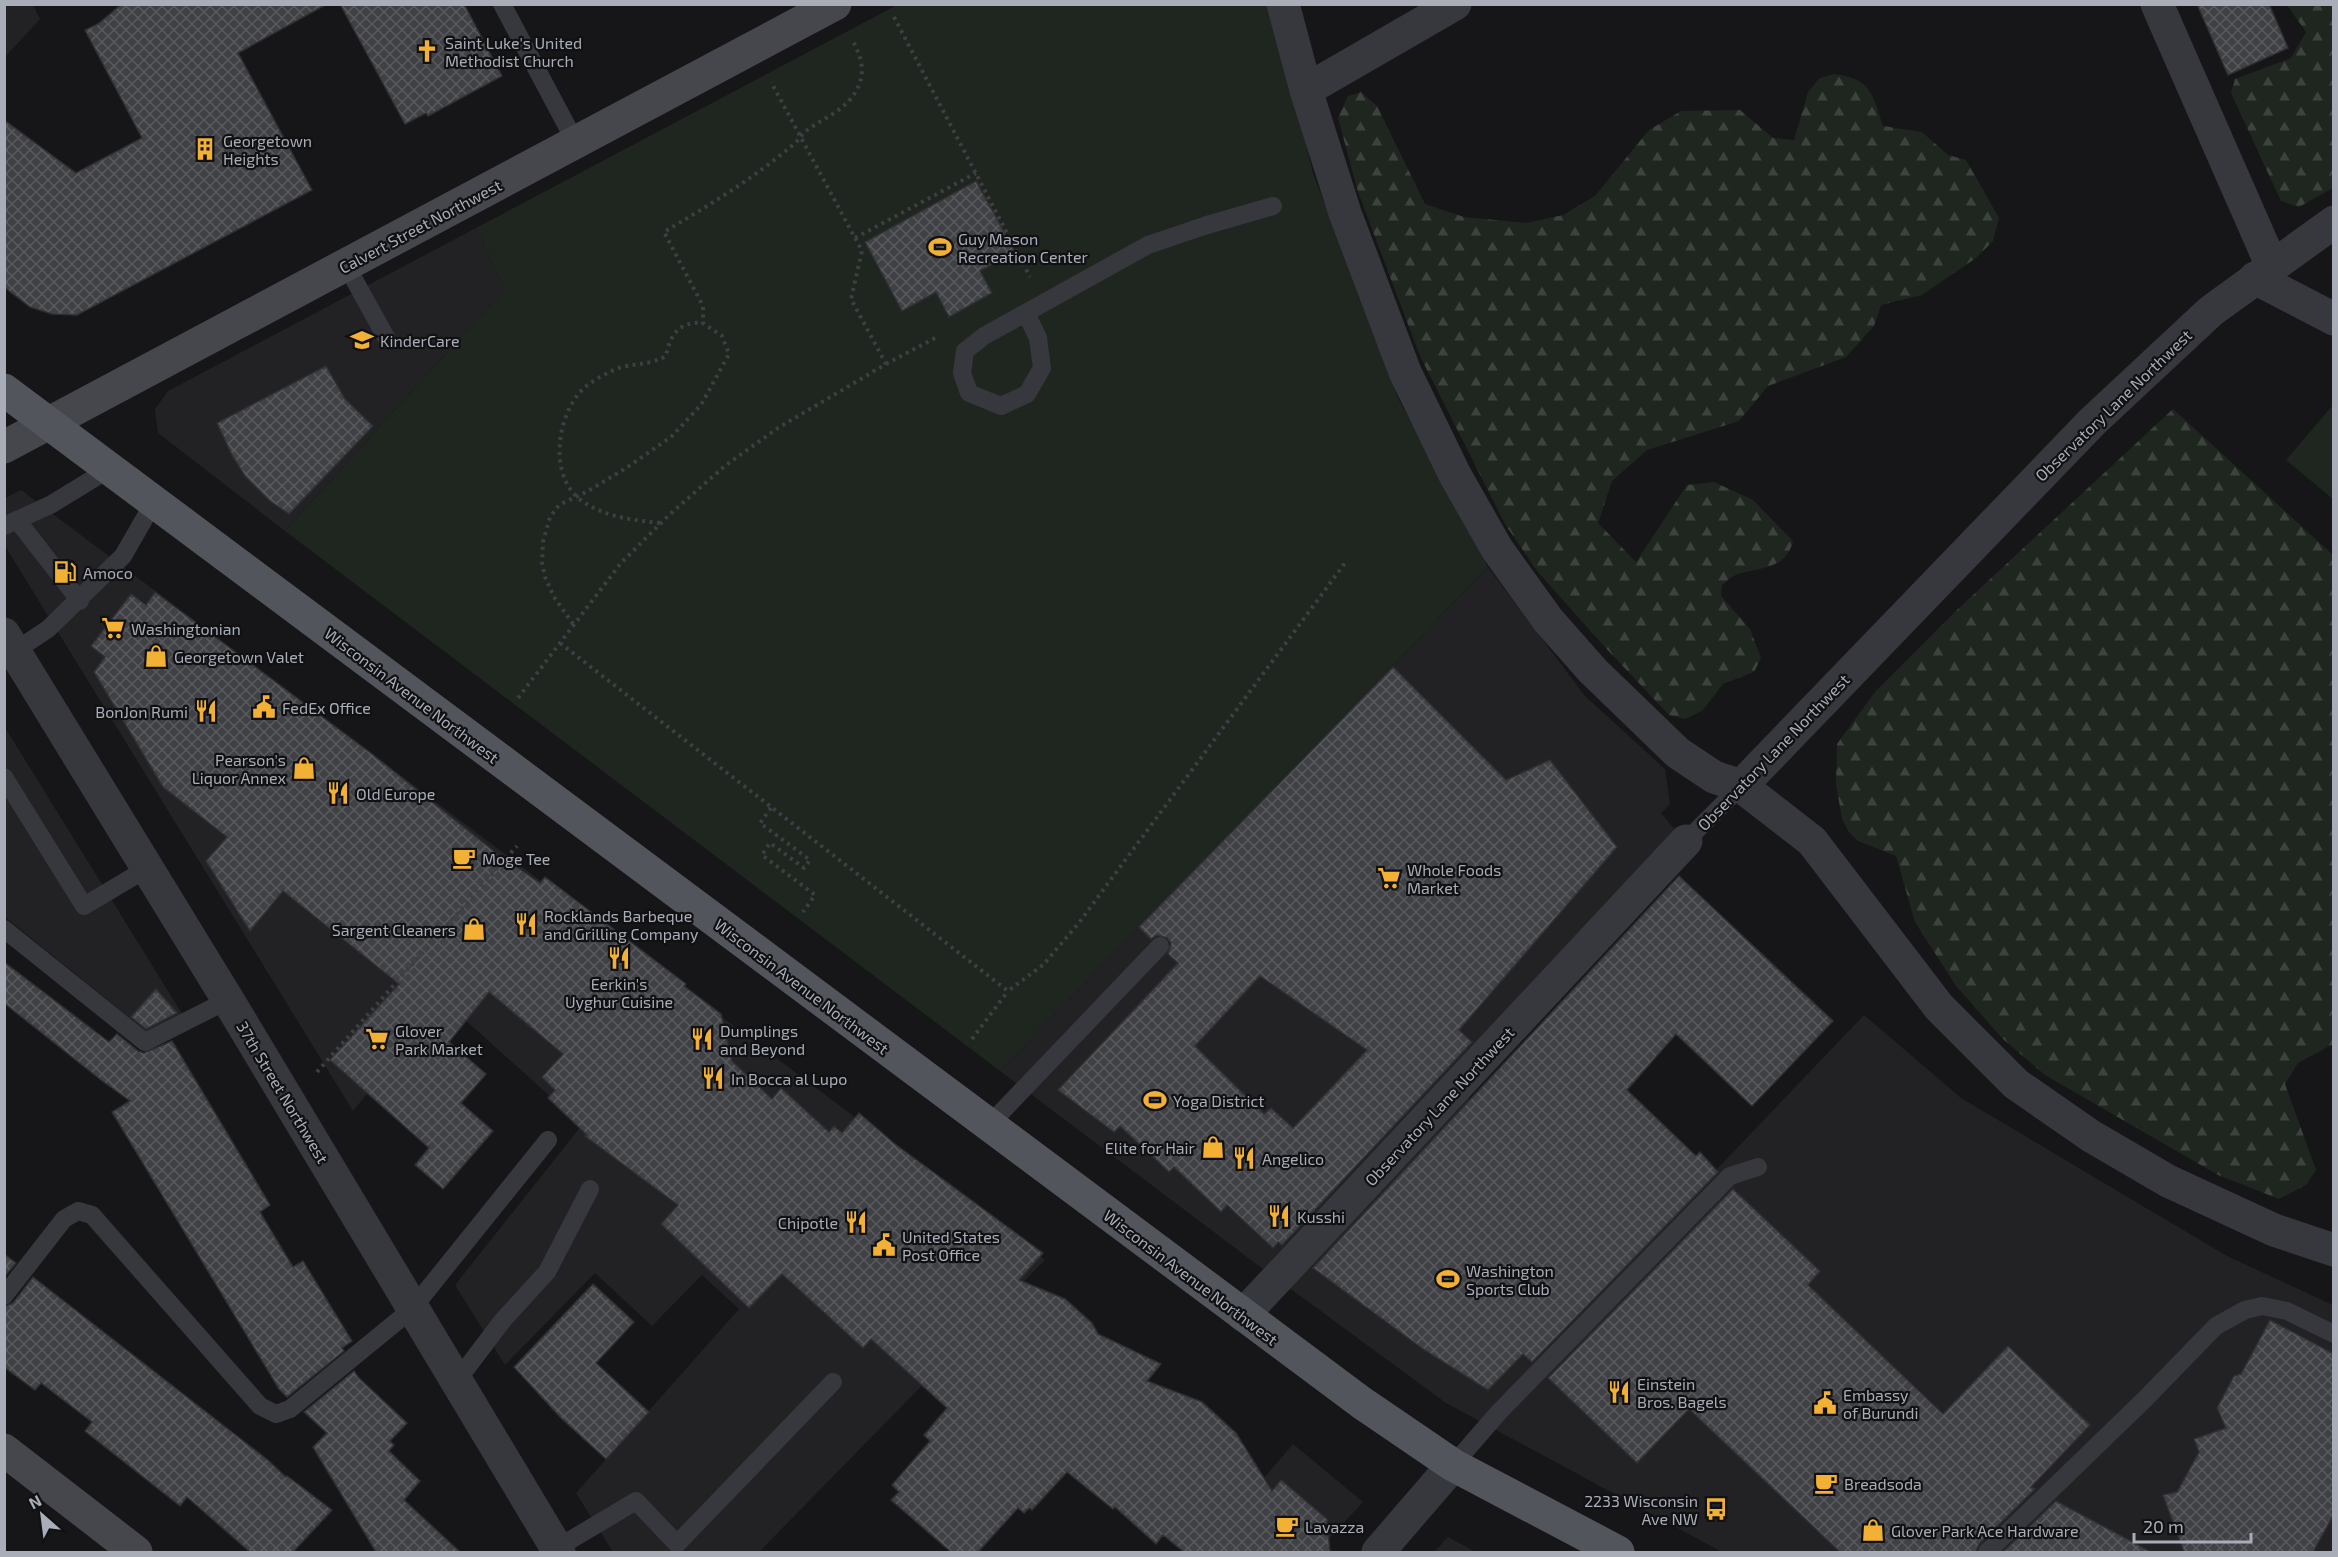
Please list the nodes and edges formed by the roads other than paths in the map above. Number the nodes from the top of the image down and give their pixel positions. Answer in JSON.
{"nodes":[{"id":1,"x":502,"y":4,"type":"edge"},
{"id":2,"x":835,"y":4,"type":"edge"},
{"id":3,"x":1283,"y":4,"type":"edge"},
{"id":4,"x":1455,"y":4,"type":"edge"},
{"id":5,"x":2157,"y":4,"type":"edge"},
{"id":6,"x":1306,"y":90,"type":"junction"},
{"id":7,"x":576,"y":143,"type":"junction"},
{"id":8,"x":1274,"y":206,"type":"dead end"},
{"id":9,"x":2334,"y":222,"type":"edge"},
{"id":10,"x":346,"y":265,"type":"junction"},
{"id":11,"x":2264,"y":272,"type":"junction"},
{"id":12,"x":1026,"y":313,"type":"junction"},
{"id":13,"x":2334,"y":319,"type":"edge"},
{"id":14,"x":387,"y":339,"type":"dead end"},
{"id":15,"x":4,"y":390,"type":"edge"},
{"id":16,"x":49,"y":424,"type":"junction"},
{"id":17,"x":4,"y":447,"type":"edge"},
{"id":18,"x":109,"y":469,"type":"junction"},
{"id":19,"x":154,"y":502,"type":"junction"},
{"id":20,"x":11,"y":523,"type":"edge"},
{"id":21,"x":80,"y":601,"type":"junction"},
{"id":22,"x":8,"y":647,"type":"edge"},
{"id":23,"x":4,"y":777,"type":"edge"},
{"id":24,"x":1741,"y":786,"type":"junction"},
{"id":25,"x":1686,"y":841,"type":"joint"},
{"id":26,"x":146,"y":869,"type":"junction"},
{"id":27,"x":4,"y":929,"type":"edge"},
{"id":28,"x":1160,"y":946,"type":"dead end"},
{"id":29,"x":228,"y":1000,"type":"junction"},
{"id":30,"x":989,"y":1125,"type":"junction"},
{"id":31,"x":548,"y":1140,"type":"dead end"},
{"id":32,"x":1758,"y":1167,"type":"dead end"},
{"id":33,"x":590,"y":1189,"type":"dead end"},
{"id":34,"x":2334,"y":1250,"type":"edge"},
{"id":35,"x":4,"y":1296,"type":"edge"},
{"id":36,"x":412,"y":1310,"type":"junction"},
{"id":37,"x":1243,"y":1315,"type":"junction"},
{"id":38,"x":2334,"y":1334,"type":"edge"},
{"id":39,"x":456,"y":1382,"type":"junction"},
{"id":40,"x":833,"y":1382,"type":"dead end"},
{"id":41,"x":4,"y":1450,"type":"edge"},
{"id":42,"x":1453,"y":1464,"type":"junction"},
{"id":43,"x":558,"y":1550,"type":"edge"},
{"id":44,"x":136,"y":1552,"type":"edge"},
{"id":45,"x":1378,"y":1552,"type":"edge"},
{"id":46,"x":1618,"y":1552,"type":"edge"},
{"id":47,"x":1987,"y":1552,"type":"edge"}],
"edges":[{"from":1,"to":7,"type":"lane"},
{"from":2,"to":7,"type":"street","name":"Calvert Street Northwest"},
{"from":3,"to":6,"type":"street"},
{"from":4,"to":6,"type":"street"},
{"from":5,"to":11,"type":"street"},
{"from":6,"to":24,"type":"street"},
{"from":7,"to":10,"type":"street","name":"Calvert Street Northwest"},
{"from":8,"to":12,"type":"lane"},
{"from":9,"to":11,"type":"street","name":"Observatory Lane Northwest"},
{"from":10,"to":14,"type":"lane"},
{"from":10,"to":16,"type":"street","name":"Calvert Street Northwest"},
{"from":11,"to":13,"type":"street"},
{"from":11,"to":24,"type":"street","name":"Observatory Lane Northwest"},
{"from":12,"to":12,"type":"lane"},
{"from":15,"to":16,"type":"main road","name":"Wisconsin Avenue Northwest"},
{"from":16,"to":17,"type":"street","name":"Calvert Street Northwest"},
{"from":16,"to":18,"type":"main road","name":"Wisconsin Avenue Northwest"},
{"from":18,"to":19,"type":"main road","name":"Wisconsin Avenue Northwest"},
{"from":18,"to":20,"type":"lane"},
{"from":19,"to":21,"type":"lane"},
{"from":19,"to":30,"type":"main road","name":"Wisconsin Avenue Northwest"},
{"from":20,"to":21,"type":"lane"},
{"from":21,"to":22,"type":"lane"},
{"from":22,"to":26,"type":"street","name":"37th Street Northwest"},
{"from":23,"to":26,"type":"lane"},
{"from":24,"to":25,"type":"lane","name":"Observatory Lane Northwest"},
{"from":24,"to":34,"type":"street"},
{"from":25,"to":37,"type":"street","name":"Observatory Lane Northwest"},
{"from":26,"to":29,"type":"street","name":"37th Street Northwest"},
{"from":27,"to":29,"type":"lane"},
{"from":28,"to":30,"type":"lane"},
{"from":29,"to":36,"type":"street","name":"37th Street Northwest"},
{"from":30,"to":37,"type":"main road","name":"Wisconsin Avenue Northwest"},
{"from":31,"to":36,"type":"lane"},
{"from":32,"to":42,"type":"lane"},
{"from":33,"to":39,"type":"lane"},
{"from":35,"to":36,"type":"lane"},
{"from":36,"to":39,"type":"street","name":"37th Street Northwest"},
{"from":37,"to":42,"type":"main road","name":"Wisconsin Avenue Northwest"},
{"from":38,"to":47,"type":"lane"},
{"from":39,"to":43,"type":"street","name":"37th Street Northwest"},
{"from":40,"to":43,"type":"lane"},
{"from":41,"to":44,"type":"street"},
{"from":42,"to":45,"type":"street"},
{"from":42,"to":46,"type":"main road","name":"Wisconsin Avenue Northwest"}]}
